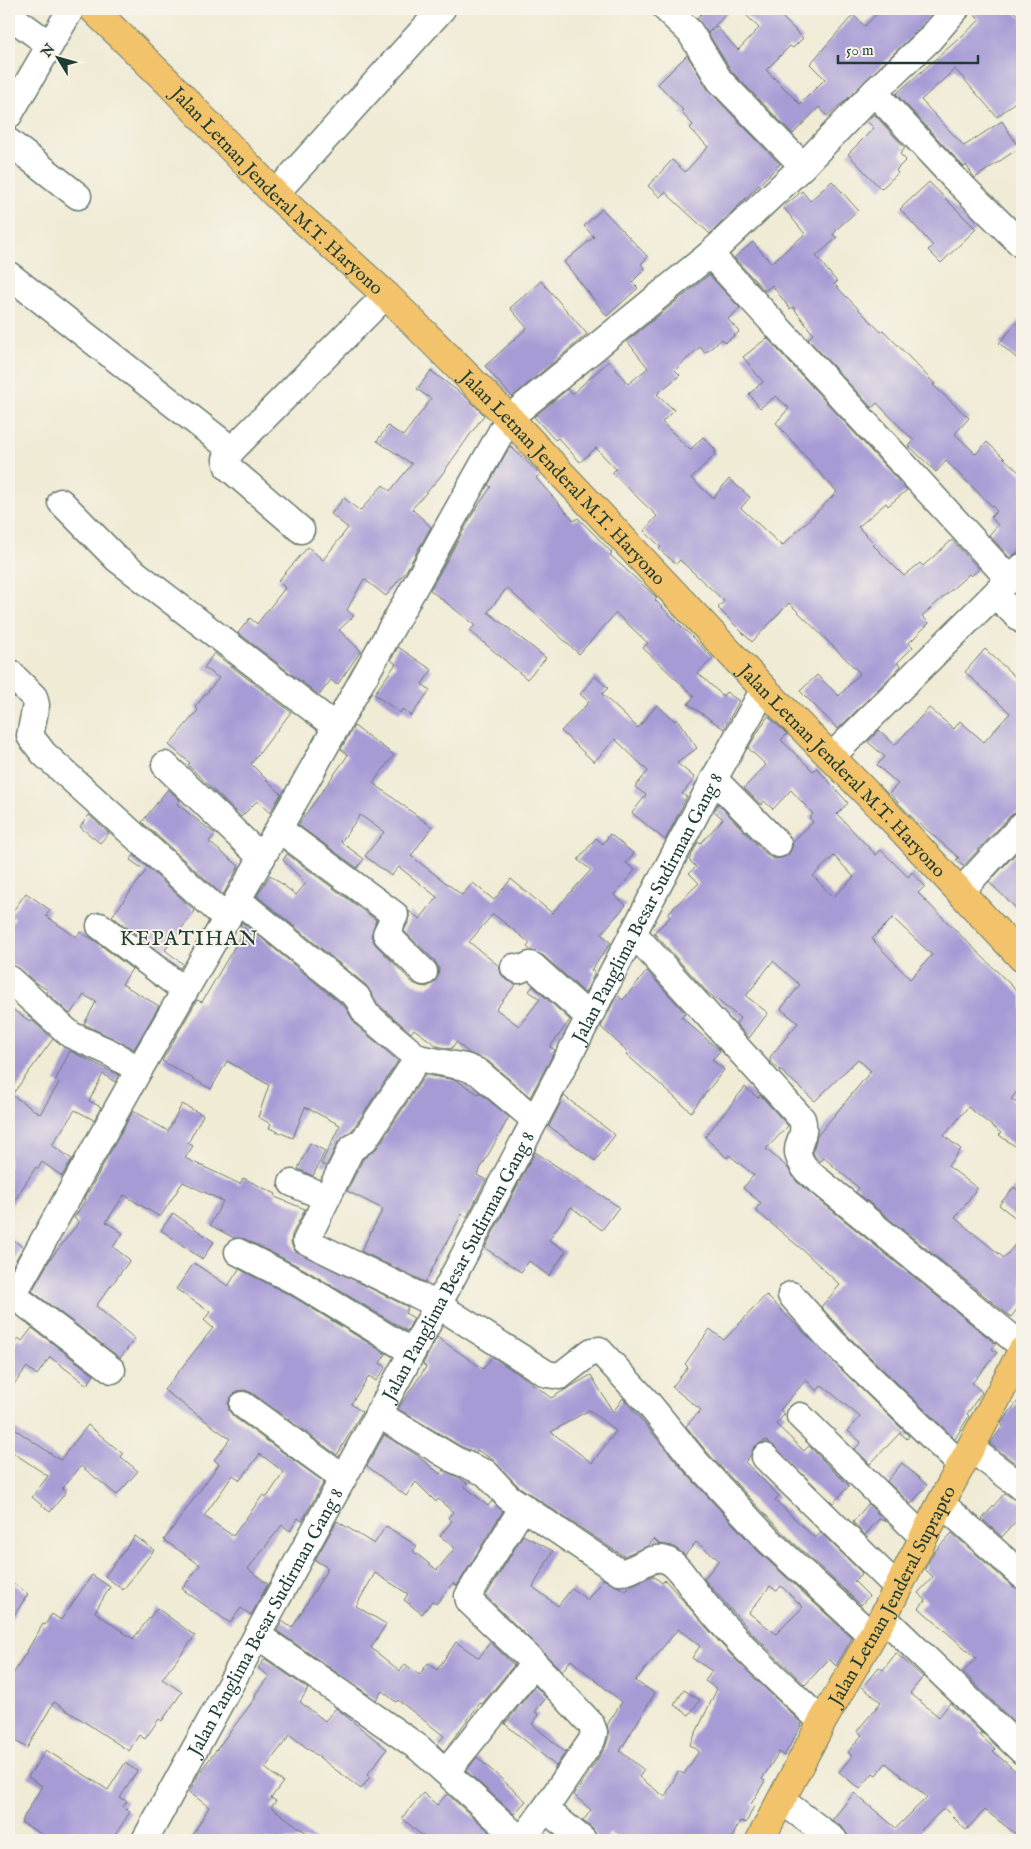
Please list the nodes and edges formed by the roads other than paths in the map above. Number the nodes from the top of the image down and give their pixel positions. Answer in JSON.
{"nodes":[{"id":1,"x":71,"y":9,"type":"edge"},
{"id":2,"x":93,"y":9,"type":"edge"},
{"id":3,"x":442,"y":9,"type":"edge"},
{"id":4,"x":666,"y":9,"type":"edge"},
{"id":5,"x":950,"y":11,"type":"edge"},
{"id":6,"x":9,"y":15,"type":"edge"},
{"id":7,"x":50,"y":45,"type":"junction"},
{"id":8,"x":874,"y":92,"type":"junction"},
{"id":9,"x":9,"y":115,"type":"edge"},
{"id":10,"x":9,"y":142,"type":"edge"},
{"id":11,"x":803,"y":166,"type":"junction"},
{"id":12,"x":275,"y":194,"type":"junction"},
{"id":13,"x":78,"y":196,"type":"dead end"},
{"id":14,"x":1022,"y":245,"type":"edge"},
{"id":15,"x":710,"y":254,"type":"junction"},
{"id":16,"x":9,"y":274,"type":"edge"},
{"id":17,"x":386,"y":295,"type":"junction"},
{"id":18,"x":509,"y":418,"type":"junction"},
{"id":19,"x":232,"y":450,"type":"junction"},
{"id":20,"x":61,"y":502,"type":"dead end"},
{"id":21,"x":301,"y":530,"type":"dead end"},
{"id":22,"x":1009,"y":580,"type":"edge"},
{"id":23,"x":1022,"y":620,"type":"edge"},
{"id":24,"x":9,"y":672,"type":"edge"},
{"id":25,"x":764,"y":689,"type":"junction"},
{"id":26,"x":336,"y":727,"type":"junction"},
{"id":27,"x":831,"y":756,"type":"junction"},
{"id":28,"x":165,"y":765,"type":"dead end"},
{"id":29,"x":714,"y":779,"type":"junction"},
{"id":30,"x":1022,"y":825,"type":"edge"},
{"id":31,"x":279,"y":829,"type":"junction"},
{"id":32,"x":778,"y":844,"type":"dead end"},
{"id":33,"x":262,"y":858,"type":"junction"},
{"id":34,"x":960,"y":892,"type":"junction"},
{"id":35,"x":233,"y":910,"type":"junction"},
{"id":36,"x":100,"y":926,"type":"dead end"},
{"id":37,"x":633,"y":933,"type":"junction"},
{"id":38,"x":1022,"y":958,"type":"edge"},
{"id":39,"x":514,"y":967,"type":"dead end"},
{"id":40,"x":424,"y":972,"type":"dead end"},
{"id":41,"x":9,"y":980,"type":"edge"},
{"id":42,"x":184,"y":990,"type":"junction"},
{"id":43,"x":590,"y":1017,"type":"junction"},
{"id":44,"x":418,"y":1058,"type":"junction"},
{"id":45,"x":138,"y":1070,"type":"junction"},
{"id":46,"x":535,"y":1120,"type":"junction"},
{"id":47,"x":292,"y":1183,"type":"dead end"},
{"id":48,"x":327,"y":1198,"type":"junction"},
{"id":49,"x":238,"y":1252,"type":"dead end"},
{"id":50,"x":791,"y":1294,"type":"dead end"},
{"id":51,"x":11,"y":1299,"type":"edge"},
{"id":52,"x":438,"y":1305,"type":"junction"},
{"id":53,"x":1022,"y":1346,"type":"edge"},
{"id":54,"x":1022,"y":1351,"type":"edge"},
{"id":55,"x":412,"y":1352,"type":"junction"},
{"id":56,"x":112,"y":1370,"type":"dead end"},
{"id":57,"x":243,"y":1405,"type":"dead end"},
{"id":58,"x":378,"y":1414,"type":"junction"},
{"id":59,"x":800,"y":1416,"type":"dead end"},
{"id":60,"x":965,"y":1457,"type":"junction"},
{"id":61,"x":765,"y":1458,"type":"dead end"},
{"id":62,"x":343,"y":1478,"type":"junction"},
{"id":63,"x":1022,"y":1487,"type":"edge"},
{"id":64,"x":941,"y":1503,"type":"junction"},
{"id":65,"x":523,"y":1507,"type":"junction"},
{"id":66,"x":923,"y":1537,"type":"junction"},
{"id":67,"x":1022,"y":1575,"type":"edge"},
{"id":68,"x":898,"y":1588,"type":"junction"},
{"id":69,"x":877,"y":1626,"type":"junction"},
{"id":70,"x":258,"y":1634,"type":"junction"},
{"id":71,"x":534,"y":1664,"type":"junction"},
{"id":72,"x":822,"y":1722,"type":"junction"},
{"id":73,"x":1022,"y":1752,"type":"edge"},
{"id":74,"x":446,"y":1772,"type":"junction"},
{"id":75,"x":781,"y":1800,"type":"junction"},
{"id":76,"x":545,"y":1809,"type":"junction"},
{"id":77,"x":145,"y":1840,"type":"edge"},
{"id":78,"x":583,"y":1840,"type":"edge"},
{"id":79,"x":760,"y":1840,"type":"edge"},
{"id":80,"x":834,"y":1840,"type":"edge"}],
"edges":[{"from":1,"to":7,"type":"street"},
{"from":2,"to":12,"type":"main road","name":"Jalan Letnan Jenderal M.T. Haryono"},
{"from":3,"to":12,"type":"street"},
{"from":4,"to":11,"type":"street"},
{"from":5,"to":8,"type":"street"},
{"from":6,"to":7,"type":"street"},
{"from":7,"to":9,"type":"street"},
{"from":8,"to":11,"type":"street"},
{"from":8,"to":14,"type":"street"},
{"from":10,"to":13,"type":"street"},
{"from":11,"to":15,"type":"street"},
{"from":12,"to":17,"type":"main road","name":"Jalan Letnan Jenderal M.T. Haryono"},
{"from":15,"to":18,"type":"street"},
{"from":15,"to":22,"type":"street"},
{"from":16,"to":19,"type":"street"},
{"from":17,"to":18,"type":"main road","name":"Jalan Letnan Jenderal M.T. Haryono"},
{"from":17,"to":19,"type":"street"},
{"from":18,"to":25,"type":"main road","name":"Jalan Letnan Jenderal M.T. Haryono"},
{"from":18,"to":26,"type":"street"},
{"from":19,"to":21,"type":"street"},
{"from":20,"to":26,"type":"street"},
{"from":22,"to":23,"type":"street"},
{"from":22,"to":27,"type":"street"},
{"from":24,"to":35,"type":"street"},
{"from":25,"to":27,"type":"main road","name":"Jalan Letnan Jenderal M.T. Haryono"},
{"from":25,"to":29,"type":"street","name":"Jalan Panglima Besar Sudirman Gang 8"},
{"from":26,"to":31,"type":"street"},
{"from":27,"to":34,"type":"main road","name":"Jalan Letnan Jenderal M.T. Haryono"},
{"from":28,"to":33,"type":"street"},
{"from":29,"to":32,"type":"street"},
{"from":29,"to":37,"type":"street","name":"Jalan Panglima Besar Sudirman Gang 8"},
{"from":30,"to":34,"type":"street"},
{"from":31,"to":33,"type":"street"},
{"from":31,"to":40,"type":"street"},
{"from":33,"to":35,"type":"street"},
{"from":34,"to":38,"type":"main road","name":"Jalan Letnan Jenderal M.T. Haryono"},
{"from":35,"to":42,"type":"street"},
{"from":35,"to":44,"type":"street"},
{"from":36,"to":42,"type":"street"},
{"from":37,"to":43,"type":"street","name":"Jalan Panglima Besar Sudirman Gang 8"},
{"from":37,"to":53,"type":"street"},
{"from":39,"to":43,"type":"street"},
{"from":41,"to":45,"type":"street"},
{"from":42,"to":45,"type":"street"},
{"from":43,"to":46,"type":"street","name":"Jalan Panglima Besar Sudirman Gang 8"},
{"from":44,"to":46,"type":"street"},
{"from":44,"to":48,"type":"street"},
{"from":45,"to":51,"type":"street"},
{"from":46,"to":52,"type":"street","name":"Jalan Panglima Besar Sudirman Gang 8"},
{"from":47,"to":48,"type":"street"},
{"from":48,"to":52,"type":"street"},
{"from":49,"to":55,"type":"street"},
{"from":50,"to":60,"type":"street"},
{"from":51,"to":56,"type":"street"},
{"from":52,"to":55,"type":"street","name":"Jalan Panglima Besar Sudirman Gang 8"},
{"from":52,"to":69,"type":"street"},
{"from":54,"to":60,"type":"main road","name":"Jalan Letnan Jenderal Suprapto"},
{"from":55,"to":58,"type":"street","name":"Jalan Panglima Besar Sudirman Gang 8"},
{"from":57,"to":62,"type":"street"},
{"from":58,"to":62,"type":"street","name":"Jalan Panglima Besar Sudirman Gang 8"},
{"from":58,"to":65,"type":"street"},
{"from":59,"to":66,"type":"street"},
{"from":60,"to":63,"type":"street"},
{"from":60,"to":64,"type":"main road","name":"Jalan Letnan Jenderal Suprapto"},
{"from":61,"to":68,"type":"street"},
{"from":62,"to":70,"type":"street","name":"Jalan Panglima Besar Sudirman Gang 8"},
{"from":64,"to":66,"type":"main road","name":"Jalan Letnan Jenderal Suprapto"},
{"from":64,"to":67,"type":"street"},
{"from":65,"to":71,"type":"street"},
{"from":65,"to":72,"type":"street"},
{"from":66,"to":68,"type":"main road","name":"Jalan Letnan Jenderal Suprapto"},
{"from":68,"to":69,"type":"main road","name":"Jalan Letnan Jenderal Suprapto"},
{"from":69,"to":72,"type":"main road","name":"Jalan Letnan Jenderal Suprapto"},
{"from":69,"to":73,"type":"street"},
{"from":70,"to":74,"type":"street"},
{"from":70,"to":77,"type":"street","name":"Jalan Panglima Besar Sudirman Gang 8"},
{"from":71,"to":74,"type":"street"},
{"from":71,"to":76,"type":"street"},
{"from":72,"to":75,"type":"main road","name":"Jalan Letnan Jenderal Suprapto"},
{"from":74,"to":76,"type":"street"},
{"from":75,"to":79,"type":"main road","name":"Jalan Letnan Jenderal Suprapto"},
{"from":75,"to":80,"type":"street"},
{"from":76,"to":78,"type":"street"}]}
